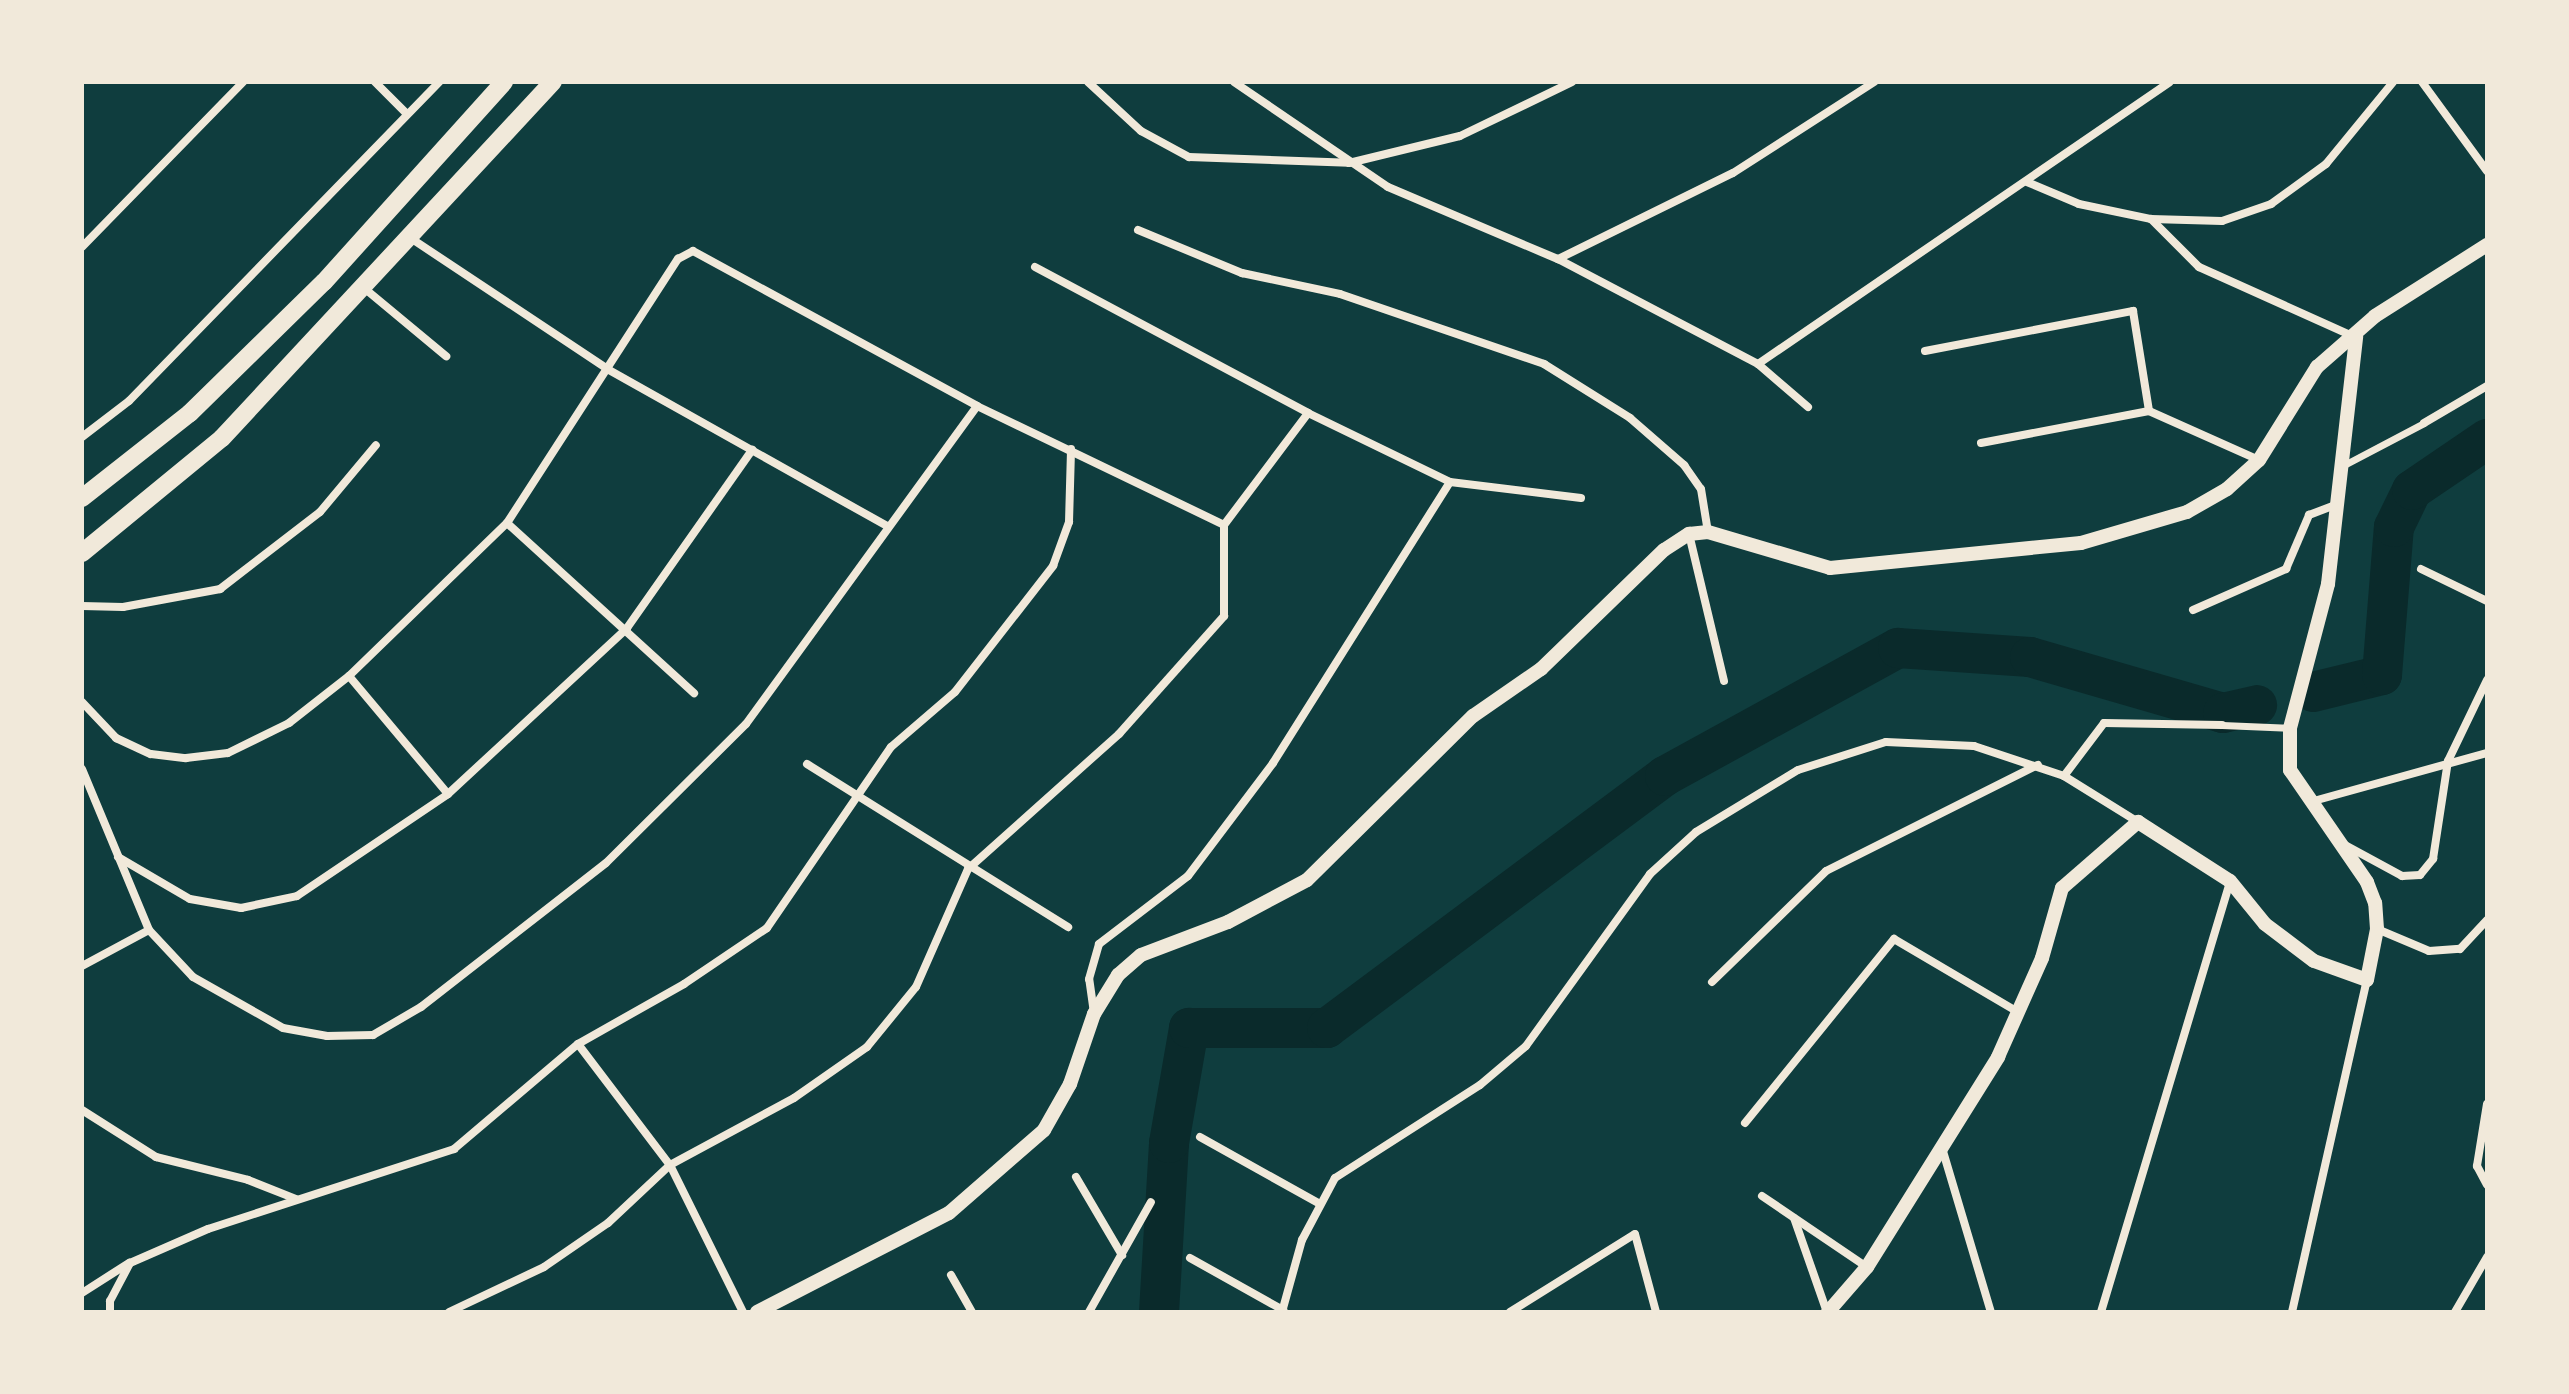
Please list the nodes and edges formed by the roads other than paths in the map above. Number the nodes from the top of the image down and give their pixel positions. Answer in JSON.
{"nodes":[{"id":1,"x":243,"y":82,"type":"edge"},
{"id":2,"x":375,"y":82,"type":"edge"},
{"id":3,"x":439,"y":82,"type":"edge"},
{"id":4,"x":553,"y":82,"type":"edge"},
{"id":5,"x":1088,"y":82,"type":"edge"},
{"id":6,"x":1234,"y":82,"type":"edge"},
{"id":7,"x":1572,"y":82,"type":"edge"},
{"id":8,"x":1874,"y":82,"type":"edge"},
{"id":9,"x":2170,"y":82,"type":"edge"},
{"id":10,"x":2393,"y":82,"type":"edge"},
{"id":11,"x":2422,"y":82,"type":"edge"},
{"id":12,"x":495,"y":85,"type":"edge"},
{"id":13,"x":406,"y":113,"type":"junction"},
{"id":14,"x":1349,"y":163,"type":"junction"},
{"id":15,"x":2487,"y":171,"type":"edge"},
{"id":16,"x":2027,"y":182,"type":"junction"},
{"id":17,"x":2151,"y":219,"type":"junction"},
{"id":18,"x":1138,"y":230,"type":"dead end"},
{"id":19,"x":409,"y":237,"type":"junction"},
{"id":20,"x":2487,"y":245,"type":"edge"},
{"id":21,"x":82,"y":247,"type":"edge"},
{"id":22,"x":1558,"y":259,"type":"junction"},
{"id":23,"x":1035,"y":267,"type":"dead end"},
{"id":24,"x":364,"y":288,"type":"junction"},
{"id":25,"x":2356,"y":337,"type":"junction"},
{"id":26,"x":1925,"y":351,"type":"dead end"},
{"id":27,"x":446,"y":356,"type":"dead end"},
{"id":28,"x":1758,"y":364,"type":"junction"},
{"id":29,"x":609,"y":370,"type":"junction"},
{"id":30,"x":2487,"y":384,"type":"edge"},
{"id":31,"x":977,"y":406,"type":"junction"},
{"id":32,"x":1808,"y":407,"type":"dead end"},
{"id":33,"x":2149,"y":411,"type":"junction"},
{"id":34,"x":1308,"y":413,"type":"junction"},
{"id":35,"x":2424,"y":423,"type":"joint"},
{"id":36,"x":82,"y":437,"type":"edge"},
{"id":37,"x":1981,"y":443,"type":"dead end"},
{"id":38,"x":376,"y":445,"type":"dead end"},
{"id":39,"x":1071,"y":449,"type":"junction"},
{"id":40,"x":752,"y":450,"type":"junction"},
{"id":41,"x":2259,"y":460,"type":"junction"},
{"id":42,"x":2344,"y":465,"type":"junction"},
{"id":43,"x":1450,"y":482,"type":"junction"},
{"id":44,"x":82,"y":498,"type":"edge"},
{"id":45,"x":1581,"y":498,"type":"dead end"},
{"id":46,"x":2338,"y":504,"type":"junction"},
{"id":47,"x":507,"y":523,"type":"junction"},
{"id":48,"x":1224,"y":525,"type":"junction"},
{"id":49,"x":887,"y":526,"type":"junction"},
{"id":50,"x":1708,"y":532,"type":"junction"},
{"id":51,"x":1689,"y":534,"type":"junction"},
{"id":52,"x":82,"y":553,"type":"edge"},
{"id":53,"x":2421,"y":569,"type":"dead end"},
{"id":54,"x":2487,"y":601,"type":"edge"},
{"id":55,"x":82,"y":606,"type":"edge"},
{"id":56,"x":2193,"y":610,"type":"dead end"},
{"id":57,"x":627,"y":628,"type":"junction"},
{"id":58,"x":349,"y":676,"type":"junction"},
{"id":59,"x":2487,"y":680,"type":"edge"},
{"id":60,"x":1724,"y":681,"type":"dead end"},
{"id":61,"x":694,"y":693,"type":"dead end"},
{"id":62,"x":82,"y":702,"type":"edge"},
{"id":63,"x":2222,"y":725,"type":"joint"},
{"id":64,"x":2290,"y":728,"type":"junction"},
{"id":65,"x":2487,"y":753,"type":"edge"},
{"id":66,"x":2448,"y":761,"type":"junction"},
{"id":67,"x":807,"y":764,"type":"dead end"},
{"id":68,"x":2039,"y":765,"type":"junction"},
{"id":69,"x":82,"y":769,"type":"edge"},
{"id":70,"x":2064,"y":776,"type":"junction"},
{"id":71,"x":448,"y":794,"type":"junction"},
{"id":72,"x":854,"y":797,"type":"junction"},
{"id":73,"x":2309,"y":802,"type":"junction"},
{"id":74,"x":2138,"y":822,"type":"junction"},
{"id":75,"x":2337,"y":841,"type":"junction"},
{"id":76,"x":118,"y":857,"type":"junction"},
{"id":77,"x":968,"y":869,"type":"junction"},
{"id":78,"x":2230,"y":881,"type":"junction"},
{"id":79,"x":2487,"y":920,"type":"edge"},
{"id":80,"x":1068,"y":927,"type":"dead end"},
{"id":81,"x":2480,"y":927,"type":"junction"},
{"id":82,"x":2377,"y":929,"type":"junction"},
{"id":83,"x":149,"y":930,"type":"junction"},
{"id":84,"x":2487,"y":935,"type":"edge"},
{"id":85,"x":82,"y":966,"type":"edge"},
{"id":86,"x":2367,"y":980,"type":"junction"},
{"id":87,"x":1712,"y":982,"type":"dead end"},
{"id":88,"x":2018,"y":1012,"type":"junction"},
{"id":89,"x":1094,"y":1014,"type":"junction"},
{"id":90,"x":578,"y":1044,"type":"junction"},
{"id":91,"x":2487,"y":1104,"type":"edge"},
{"id":92,"x":84,"y":1115,"type":"edge"},
{"id":93,"x":1745,"y":1123,"type":"dead end"},
{"id":94,"x":1200,"y":1137,"type":"dead end"},
{"id":95,"x":1942,"y":1147,"type":"junction"},
{"id":96,"x":670,"y":1165,"type":"junction"},
{"id":97,"x":1076,"y":1177,"type":"dead end"},
{"id":98,"x":2487,"y":1185,"type":"edge"},
{"id":99,"x":1762,"y":1196,"type":"dead end"},
{"id":100,"x":296,"y":1199,"type":"junction"},
{"id":101,"x":1151,"y":1202,"type":"dead end"},
{"id":102,"x":1318,"y":1203,"type":"junction"},
{"id":103,"x":1794,"y":1218,"type":"junction"},
{"id":104,"x":1122,"y":1255,"type":"junction"},
{"id":105,"x":2487,"y":1257,"type":"edge"},
{"id":106,"x":1190,"y":1258,"type":"dead end"},
{"id":107,"x":130,"y":1263,"type":"junction"},
{"id":108,"x":1867,"y":1267,"type":"junction"},
{"id":109,"x":951,"y":1275,"type":"dead end"},
{"id":110,"x":82,"y":1293,"type":"edge"},
{"id":111,"x":1283,"y":1311,"type":"edge"},
{"id":112,"x":110,"y":1312,"type":"edge"},
{"id":113,"x":449,"y":1312,"type":"edge"},
{"id":114,"x":743,"y":1312,"type":"edge"},
{"id":115,"x":757,"y":1312,"type":"edge"},
{"id":116,"x":972,"y":1312,"type":"edge"},
{"id":117,"x":1089,"y":1312,"type":"edge"},
{"id":118,"x":1510,"y":1312,"type":"edge"},
{"id":119,"x":1656,"y":1312,"type":"edge"},
{"id":120,"x":1828,"y":1312,"type":"edge"},
{"id":121,"x":1991,"y":1312,"type":"edge"},
{"id":122,"x":2101,"y":1312,"type":"edge"},
{"id":123,"x":2292,"y":1312,"type":"edge"},
{"id":124,"x":2455,"y":1312,"type":"edge"}],
"edges":[{"from":1,"to":21,"type":"street"},
{"from":2,"to":13,"type":"street"},
{"from":3,"to":13,"type":"street"},
{"from":4,"to":19,"type":"highway"},
{"from":5,"to":14,"type":"street"},
{"from":6,"to":14,"type":"street"},
{"from":7,"to":14,"type":"street"},
{"from":8,"to":22,"type":"street"},
{"from":9,"to":16,"type":"street"},
{"from":10,"to":17,"type":"street"},
{"from":11,"to":15,"type":"street"},
{"from":12,"to":44,"type":"highway"},
{"from":13,"to":36,"type":"street"},
{"from":14,"to":22,"type":"street"},
{"from":16,"to":17,"type":"street"},
{"from":16,"to":28,"type":"street"},
{"from":17,"to":25,"type":"street"},
{"from":18,"to":50,"type":"street"},
{"from":19,"to":24,"type":"highway"},
{"from":19,"to":29,"type":"street"},
{"from":20,"to":25,"type":"street"},
{"from":22,"to":28,"type":"street"},
{"from":23,"to":34,"type":"street"},
{"from":24,"to":27,"type":"street"},
{"from":24,"to":52,"type":"highway"},
{"from":25,"to":41,"type":"street"},
{"from":25,"to":42,"type":"street"},
{"from":26,"to":33,"type":"street"},
{"from":28,"to":32,"type":"street"},
{"from":29,"to":31,"type":"street"},
{"from":29,"to":40,"type":"street"},
{"from":29,"to":47,"type":"street"},
{"from":30,"to":35,"type":"street"},
{"from":31,"to":39,"type":"street"},
{"from":31,"to":49,"type":"street"},
{"from":33,"to":37,"type":"street"},
{"from":33,"to":41,"type":"street"},
{"from":34,"to":43,"type":"street"},
{"from":34,"to":48,"type":"street"},
{"from":35,"to":42,"type":"street"},
{"from":38,"to":55,"type":"street"},
{"from":39,"to":48,"type":"street"},
{"from":39,"to":72,"type":"street"},
{"from":40,"to":49,"type":"street"},
{"from":40,"to":57,"type":"street"},
{"from":41,"to":50,"type":"street"},
{"from":42,"to":46,"type":"street"},
{"from":43,"to":45,"type":"street"},
{"from":43,"to":89,"type":"street"},
{"from":46,"to":56,"type":"street"},
{"from":46,"to":64,"type":"street"},
{"from":47,"to":57,"type":"street"},
{"from":47,"to":58,"type":"street"},
{"from":48,"to":77,"type":"street"},
{"from":49,"to":83,"type":"street"},
{"from":50,"to":51,"type":"street"},
{"from":51,"to":60,"type":"street"},
{"from":51,"to":89,"type":"street"},
{"from":53,"to":54,"type":"street"},
{"from":57,"to":61,"type":"street"},
{"from":57,"to":71,"type":"street"},
{"from":58,"to":62,"type":"street"},
{"from":58,"to":71,"type":"street"},
{"from":59,"to":66,"type":"street"},
{"from":63,"to":64,"type":"street"},
{"from":63,"to":70,"type":"street"},
{"from":64,"to":73,"type":"street"},
{"from":65,"to":66,"type":"street"},
{"from":66,"to":73,"type":"street"},
{"from":66,"to":75,"type":"street"},
{"from":67,"to":72,"type":"street"},
{"from":68,"to":70,"type":"street"},
{"from":68,"to":87,"type":"street"},
{"from":68,"to":102,"type":"street"},
{"from":69,"to":76,"type":"street"},
{"from":70,"to":74,"type":"street"},
{"from":71,"to":76,"type":"street"},
{"from":72,"to":77,"type":"street"},
{"from":72,"to":90,"type":"street"},
{"from":73,"to":75,"type":"street"},
{"from":74,"to":78,"type":"street"},
{"from":74,"to":88,"type":"street"},
{"from":75,"to":82,"type":"street"},
{"from":76,"to":83,"type":"street"},
{"from":77,"to":80,"type":"street"},
{"from":77,"to":96,"type":"street"},
{"from":78,"to":86,"type":"street"},
{"from":78,"to":122,"type":"street"},
{"from":79,"to":81,"type":"street"},
{"from":81,"to":82,"type":"street"},
{"from":81,"to":84,"type":"street"},
{"from":82,"to":86,"type":"street"},
{"from":83,"to":85,"type":"street"},
{"from":86,"to":123,"type":"street"},
{"from":88,"to":93,"type":"street"},
{"from":88,"to":95,"type":"street"},
{"from":89,"to":115,"type":"street"},
{"from":90,"to":96,"type":"street"},
{"from":90,"to":100,"type":"street"},
{"from":91,"to":98,"type":"street"},
{"from":92,"to":100,"type":"street"},
{"from":94,"to":102,"type":"street"},
{"from":95,"to":108,"type":"street"},
{"from":95,"to":121,"type":"street"},
{"from":96,"to":113,"type":"street"},
{"from":96,"to":114,"type":"street"},
{"from":97,"to":104,"type":"street"},
{"from":99,"to":103,"type":"street"},
{"from":100,"to":107,"type":"street"},
{"from":101,"to":104,"type":"street"},
{"from":102,"to":111,"type":"street"},
{"from":103,"to":108,"type":"street"},
{"from":103,"to":120,"type":"street"},
{"from":104,"to":117,"type":"street"},
{"from":105,"to":124,"type":"street"},
{"from":106,"to":111,"type":"street"},
{"from":107,"to":110,"type":"street"},
{"from":107,"to":112,"type":"street"},
{"from":108,"to":120,"type":"street"},
{"from":109,"to":116,"type":"street"},
{"from":118,"to":119,"type":"street"}]}
